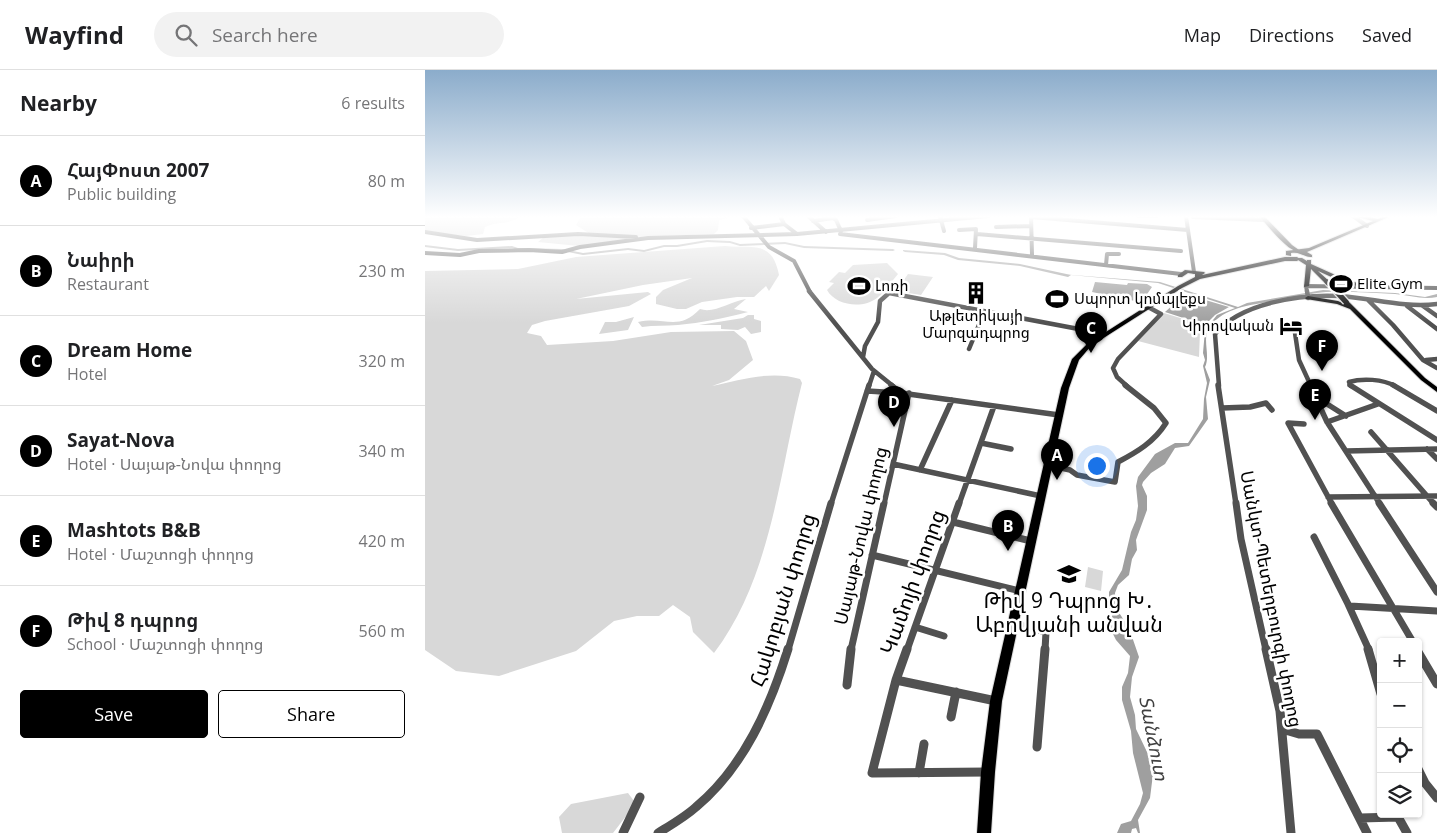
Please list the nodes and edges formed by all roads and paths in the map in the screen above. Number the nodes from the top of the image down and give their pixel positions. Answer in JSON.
{"nodes":[{"id":1,"x":475,"y":252,"type":"edge"},
{"id":2,"x":778,"y":252,"type":"edge"},
{"id":3,"x":1001,"y":252,"type":"edge"},
{"id":4,"x":1033,"y":252,"type":"edge"},
{"id":5,"x":1191,"y":252,"type":"edge"},
{"id":6,"x":1296,"y":252,"type":"edge"},
{"id":7,"x":1300,"y":252,"type":"edge"},
{"id":8,"x":1319,"y":252,"type":"edge"},
{"id":9,"x":425,"y":253,"type":"edge"},
{"id":10,"x":1288,"y":253,"type":"junction"},
{"id":11,"x":1119,"y":254,"type":"dead end"},
{"id":12,"x":1033,"y":256,"type":"junction"},
{"id":13,"x":1309,"y":257,"type":"junction"},
{"id":14,"x":1106,"y":265,"type":"junction"},
{"id":15,"x":1181,"y":275,"type":"junction"},
{"id":16,"x":1195,"y":276,"type":"junction"},
{"id":17,"x":1178,"y":288,"type":"junction"},
{"id":18,"x":1306,"y":288,"type":"junction"},
{"id":19,"x":1370,"y":288,"type":"junction"},
{"id":20,"x":1437,"y":288,"type":"edge"},
{"id":21,"x":1307,"y":297,"type":"junction"},
{"id":22,"x":1368,"y":300,"type":"junction"},
{"id":23,"x":1437,"y":304,"type":"edge"},
{"id":24,"x":1407,"y":306,"type":"junction"},
{"id":25,"x":1423,"y":306,"type":"junction"},
{"id":26,"x":1148,"y":307,"type":"junction"},
{"id":27,"x":993,"y":311,"type":"junction"},
{"id":28,"x":1357,"y":313,"type":"junction"},
{"id":29,"x":1437,"y":316,"type":"edge"},
{"id":30,"x":1437,"y":329,"type":"edge"},
{"id":31,"x":1295,"y":333,"type":"dead end"},
{"id":32,"x":1105,"y":334,"type":"junction"},
{"id":33,"x":969,"y":349,"type":"dead end"},
{"id":34,"x":863,"y":357,"type":"junction"},
{"id":35,"x":1423,"y":360,"type":"junction"},
{"id":36,"x":1437,"y":360,"type":"edge"},
{"id":37,"x":1437,"y":368,"type":"edge"},
{"id":38,"x":874,"y":371,"type":"junction"},
{"id":39,"x":1437,"y":390,"type":"edge"},
{"id":40,"x":867,"y":392,"type":"junction"},
{"id":41,"x":901,"y":393,"type":"junction"},
{"id":42,"x":909,"y":394,"type":"junction"},
{"id":43,"x":1316,"y":397,"type":"junction"},
{"id":44,"x":952,"y":400,"type":"junction"},
{"id":45,"x":1378,"y":404,"type":"junction"},
{"id":46,"x":995,"y":406,"type":"junction"},
{"id":47,"x":1222,"y":408,"type":"junction"},
{"id":48,"x":1273,"y":410,"type":"dead end"},
{"id":49,"x":1437,"y":412,"type":"edge"},
{"id":50,"x":1059,"y":415,"type":"junction"},
{"id":51,"x":1346,"y":416,"type":"junction"},
{"id":52,"x":1327,"y":422,"type":"junction"},
{"id":53,"x":1304,"y":424,"type":"dead end"},
{"id":54,"x":1371,"y":432,"type":"dead end"},
{"id":55,"x":1437,"y":440,"type":"edge"},
{"id":56,"x":981,"y":443,"type":"junction"},
{"id":57,"x":1011,"y":449,"type":"dead end"},
{"id":58,"x":1427,"y":449,"type":"junction"},
{"id":59,"x":1437,"y":449,"type":"edge"},
{"id":60,"x":1387,"y":450,"type":"junction"},
{"id":61,"x":1346,"y":451,"type":"junction"},
{"id":62,"x":1437,"y":459,"type":"edge"},
{"id":63,"x":893,"y":464,"type":"junction"},
{"id":64,"x":1048,"y":465,"type":"junction"},
{"id":65,"x":921,"y":470,"type":"junction"},
{"id":66,"x":968,"y":480,"type":"junction"},
{"id":67,"x":1041,"y":496,"type":"junction"},
{"id":68,"x":1428,"y":496,"type":"junction"},
{"id":69,"x":1437,"y":496,"type":"edge"},
{"id":70,"x":1328,"y":497,"type":"junction"},
{"id":71,"x":1376,"y":497,"type":"junction"},
{"id":72,"x":1437,"y":507,"type":"edge"},
{"id":73,"x":953,"y":522,"type":"junction"},
{"id":74,"x":1314,"y":537,"type":"dead end"},
{"id":75,"x":1031,"y":542,"type":"junction"},
{"id":76,"x":872,"y":555,"type":"junction"},
{"id":77,"x":936,"y":570,"type":"junction"},
{"id":78,"x":1020,"y":591,"type":"junction"},
{"id":79,"x":1437,"y":592,"type":"edge"},
{"id":80,"x":1350,"y":606,"type":"junction"},
{"id":81,"x":1394,"y":609,"type":"junction"},
{"id":82,"x":1437,"y":611,"type":"edge"},
{"id":83,"x":1013,"y":623,"type":"junction"},
{"id":84,"x":915,"y":627,"type":"junction"},
{"id":85,"x":944,"y":636,"type":"dead end"},
{"id":86,"x":1411,"y":638,"type":"edge"},
{"id":87,"x":1422,"y":659,"type":"edge"},
{"id":88,"x":896,"y":680,"type":"junction"},
{"id":89,"x":1437,"y":684,"type":"edge"},
{"id":90,"x":847,"y":685,"type":"dead end"},
{"id":91,"x":1377,"y":687,"type":"edge"},
{"id":92,"x":956,"y":692,"type":"junction"},
{"id":93,"x":996,"y":701,"type":"junction"},
{"id":94,"x":951,"y":717,"type":"dead end"},
{"id":95,"x":1282,"y":730,"type":"junction"},
{"id":96,"x":924,"y":744,"type":"dead end"},
{"id":97,"x":1037,"y":747,"type":"dead end"},
{"id":98,"x":919,"y":772,"type":"junction"},
{"id":99,"x":988,"y":772,"type":"junction"},
{"id":100,"x":1420,"y":773,"type":"edge"},
{"id":101,"x":640,"y":798,"type":"dead end"},
{"id":102,"x":1437,"y":798,"type":"edge"},
{"id":103,"x":1360,"y":818,"type":"junction"},
{"id":104,"x":623,"y":833,"type":"edge"},
{"id":105,"x":658,"y":833,"type":"edge"},
{"id":106,"x":984,"y":833,"type":"edge"},
{"id":107,"x":1291,"y":833,"type":"edge"},
{"id":108,"x":1367,"y":833,"type":"edge"},
{"id":109,"x":1407,"y":833,"type":"edge"}],
"edges":[{"from":1,"to":9,"type":"street"},
{"from":2,"to":34,"type":"street"},
{"from":3,"to":12,"type":"street"},
{"from":4,"to":12,"type":"street"},
{"from":5,"to":16,"type":"street"},
{"from":6,"to":10,"type":"highway"},
{"from":7,"to":13,"type":"highway"},
{"from":8,"to":13,"type":"highway"},
{"from":10,"to":13,"type":"highway"},
{"from":10,"to":16,"type":"highway"},
{"from":11,"to":14,"type":"street"},
{"from":12,"to":14,"type":"street"},
{"from":13,"to":18,"type":"main road"},
{"from":13,"to":19,"type":"main road"},
{"from":13,"to":28,"type":"main road","bridge":true},
{"from":14,"to":15,"type":"street"},
{"from":15,"to":16,"type":"highway"},
{"from":15,"to":17,"type":"highway"},
{"from":16,"to":17,"type":"highway"},
{"from":17,"to":26,"type":"highway"},
{"from":18,"to":19,"type":"street"},
{"from":18,"to":21,"type":"street"},
{"from":19,"to":20,"type":"street"},
{"from":21,"to":22,"type":"street","name":"Սանկտ-Պետերբուրգի փողոց"},
{"from":21,"to":28,"type":"main road"},
{"from":21,"to":47,"type":"street","name":"Սանկտ-Պետերբուրգի փողոց"},
{"from":22,"to":24,"type":"street","name":"Սանկտ-Պետերբուրգի փողոց"},
{"from":22,"to":35,"type":"street"},
{"from":23,"to":25,"type":"street","name":"Սանկտ-Պետերբուրգի փողոց"},
{"from":24,"to":25,"type":"street","name":"Սանկտ-Պետերբուրգի փողոց"},
{"from":24,"to":30,"type":"street"},
{"from":25,"to":29,"type":"street"},
{"from":26,"to":32,"type":"highway"},
{"from":26,"to":64,"type":"street"},
{"from":27,"to":32,"type":"street"},
{"from":27,"to":33,"type":"street"},
{"from":27,"to":34,"type":"street"},
{"from":28,"to":39,"type":"main road"},
{"from":31,"to":43,"type":"street"},
{"from":32,"to":50,"type":"highway"},
{"from":34,"to":38,"type":"street"},
{"from":35,"to":36,"type":"street"},
{"from":35,"to":37,"type":"street"},
{"from":38,"to":40,"type":"street","name":"Հակոբյան փողոց"},
{"from":38,"to":41,"type":"street"},
{"from":40,"to":41,"type":"street"},
{"from":40,"to":105,"type":"street","name":"Հակոբյան փողոց"},
{"from":41,"to":42,"type":"street"},
{"from":42,"to":44,"type":"street"},
{"from":42,"to":63,"type":"street","name":"Սայաթ-Նովա փողոց"},
{"from":43,"to":51,"type":"street"},
{"from":43,"to":52,"type":"street"},
{"from":44,"to":46,"type":"street"},
{"from":44,"to":65,"type":"street"},
{"from":45,"to":49,"type":"street"},
{"from":45,"to":51,"type":"street"},
{"from":45,"to":55,"type":"street"},
{"from":46,"to":50,"type":"street"},
{"from":46,"to":56,"type":"street","name":"Կամոյի փողոց"},
{"from":47,"to":48,"type":"street"},
{"from":47,"to":95,"type":"street","name":"Սանկտ-Պետերբուրգի փողոց"},
{"from":50,"to":64,"type":"highway"},
{"from":51,"to":52,"type":"street"},
{"from":52,"to":61,"type":"street"},
{"from":53,"to":70,"type":"street"},
{"from":54,"to":60,"type":"street"},
{"from":56,"to":57,"type":"street"},
{"from":56,"to":66,"type":"street","name":"Կամոյի փողոց"},
{"from":58,"to":59,"type":"street"},
{"from":58,"to":60,"type":"street"},
{"from":58,"to":62,"type":"street"},
{"from":60,"to":61,"type":"street"},
{"from":60,"to":68,"type":"street"},
{"from":61,"to":71,"type":"street"},
{"from":63,"to":65,"type":"street"},
{"from":63,"to":76,"type":"street","name":"Սայաթ-Նովա փողոց"},
{"from":64,"to":67,"type":"highway"},
{"from":65,"to":66,"type":"street"},
{"from":66,"to":67,"type":"street"},
{"from":66,"to":73,"type":"street","name":"Կամոյի փողոց"},
{"from":67,"to":75,"type":"highway"},
{"from":68,"to":69,"type":"street"},
{"from":68,"to":71,"type":"street"},
{"from":68,"to":72,"type":"street"},
{"from":70,"to":71,"type":"street"},
{"from":70,"to":81,"type":"street"},
{"from":71,"to":79,"type":"street"},
{"from":73,"to":75,"type":"street"},
{"from":73,"to":77,"type":"street","name":"Կամոյի փողոց"},
{"from":74,"to":80,"type":"street"},
{"from":75,"to":78,"type":"highway"},
{"from":76,"to":77,"type":"street"},
{"from":76,"to":90,"type":"street","name":"Սայաթ-Նովա փողոց"},
{"from":77,"to":78,"type":"street"},
{"from":77,"to":84,"type":"street","name":"Կամոյի փողոց"},
{"from":78,"to":83,"type":"highway"},
{"from":80,"to":81,"type":"street"},
{"from":80,"to":91,"type":"street"},
{"from":81,"to":82,"type":"street"},
{"from":81,"to":86,"type":"street"},
{"from":83,"to":93,"type":"highway"},
{"from":83,"to":97,"type":"street"},
{"from":84,"to":85,"type":"street"},
{"from":84,"to":88,"type":"street","name":"Կամոյի փողոց"},
{"from":87,"to":89,"type":"street"},
{"from":88,"to":92,"type":"street"},
{"from":88,"to":98,"type":"street","name":"Կամոյի փողոց"},
{"from":92,"to":93,"type":"street"},
{"from":92,"to":94,"type":"street"},
{"from":93,"to":99,"type":"highway"},
{"from":95,"to":103,"type":"street"},
{"from":95,"to":107,"type":"street","name":"Սանկտ-Պետերբուրգի փողոց"},
{"from":96,"to":98,"type":"street"},
{"from":98,"to":99,"type":"street"},
{"from":99,"to":106,"type":"highway"},
{"from":100,"to":102,"type":"street"},
{"from":101,"to":104,"type":"street"},
{"from":103,"to":108,"type":"street"},
{"from":103,"to":109,"type":"street"}]}
